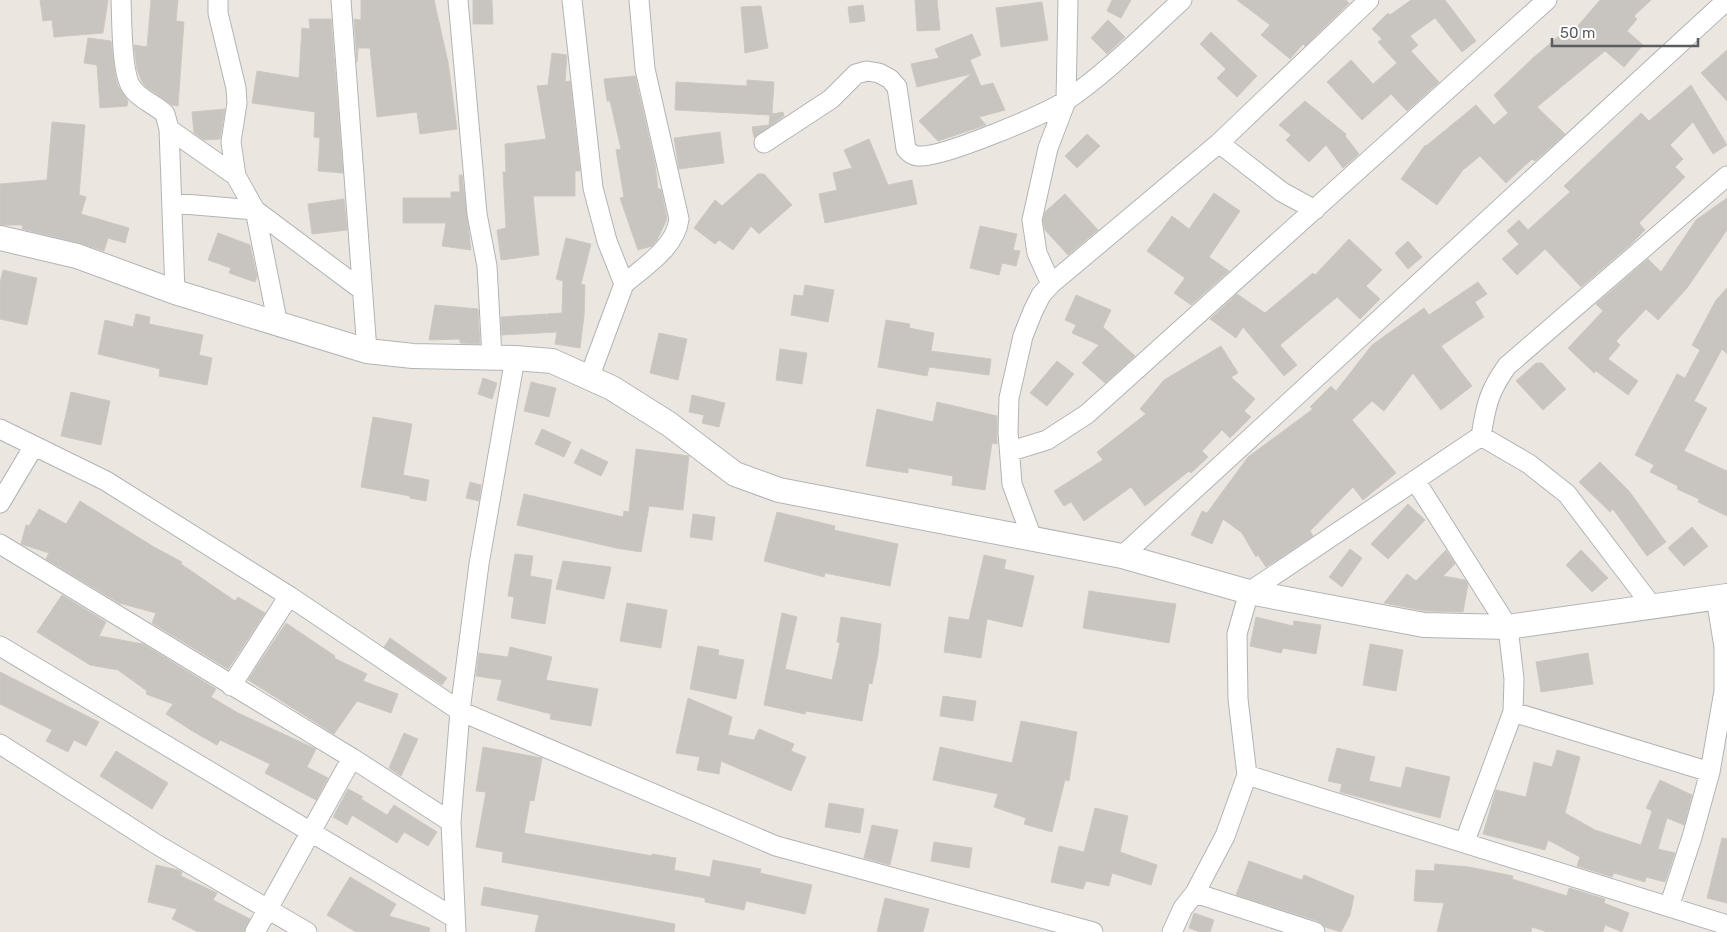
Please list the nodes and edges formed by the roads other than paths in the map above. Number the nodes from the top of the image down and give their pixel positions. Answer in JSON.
{"nodes":[{"id":1,"x":121,"y":0,"type":"edge"},
{"id":2,"x":218,"y":0,"type":"edge"},
{"id":3,"x":341,"y":0,"type":"edge"},
{"id":4,"x":458,"y":0,"type":"edge"},
{"id":5,"x":572,"y":0,"type":"edge"},
{"id":6,"x":639,"y":0,"type":"edge"},
{"id":7,"x":1068,"y":0,"type":"edge"},
{"id":8,"x":1182,"y":0,"type":"edge"},
{"id":9,"x":1369,"y":0,"type":"edge"},
{"id":10,"x":1547,"y":0,"type":"edge"},
{"id":11,"x":1727,"y":0,"type":"edge"},
{"id":12,"x":1066,"y":101,"type":"junction"},
{"id":13,"x":169,"y":129,"type":"junction"},
{"id":14,"x":764,"y":143,"type":"dead end"},
{"id":15,"x":1219,"y":143,"type":"junction"},
{"id":16,"x":236,"y":176,"type":"junction"},
{"id":17,"x":1727,"y":176,"type":"edge"},
{"id":18,"x":172,"y":202,"type":"junction"},
{"id":19,"x":255,"y":210,"type":"junction"},
{"id":20,"x":1315,"y":210,"type":"junction"},
{"id":21,"x":0,"y":238,"type":"edge"},
{"id":22,"x":624,"y":284,"type":"junction"},
{"id":23,"x":1052,"y":284,"type":"junction"},
{"id":24,"x":362,"y":290,"type":"junction"},
{"id":25,"x":175,"y":292,"type":"junction"},
{"id":26,"x":278,"y":325,"type":"junction"},
{"id":27,"x":367,"y":351,"type":"junction"},
{"id":28,"x":503,"y":358,"type":"junction"},
{"id":29,"x":589,"y":378,"type":"junction"},
{"id":30,"x":0,"y":429,"type":"edge"},
{"id":31,"x":1481,"y":436,"type":"junction"},
{"id":32,"x":34,"y":446,"type":"junction"},
{"id":33,"x":1011,"y":451,"type":"junction"},
{"id":34,"x":1416,"y":480,"type":"junction"},
{"id":35,"x":0,"y":503,"type":"edge"},
{"id":36,"x":1032,"y":538,"type":"junction"},
{"id":37,"x":0,"y":544,"type":"edge"},
{"id":38,"x":1122,"y":556,"type":"junction"},
{"id":39,"x":1249,"y":592,"type":"junction"},
{"id":40,"x":289,"y":596,"type":"junction"},
{"id":41,"x":1721,"y":597,"type":"edge"},
{"id":42,"x":1652,"y":606,"type":"junction"},
{"id":43,"x":1508,"y":628,"type":"junction"},
{"id":44,"x":0,"y":646,"type":"edge"},
{"id":45,"x":231,"y":686,"type":"junction"},
{"id":46,"x":460,"y":711,"type":"junction"},
{"id":47,"x":1513,"y":712,"type":"junction"},
{"id":48,"x":0,"y":744,"type":"edge"},
{"id":49,"x":352,"y":758,"type":"junction"},
{"id":50,"x":1710,"y":772,"type":"junction"},
{"id":51,"x":1247,"y":775,"type":"junction"},
{"id":52,"x":451,"y":822,"type":"junction"},
{"id":53,"x":311,"y":833,"type":"junction"},
{"id":54,"x":1465,"y":842,"type":"junction"},
{"id":55,"x":1195,"y":893,"type":"junction"},
{"id":56,"x":1669,"y":907,"type":"junction"},
{"id":57,"x":267,"y":910,"type":"junction"},
{"id":58,"x":454,"y":924,"type":"edge"},
{"id":59,"x":1727,"y":925,"type":"edge"},
{"id":60,"x":255,"y":932,"type":"edge"},
{"id":61,"x":308,"y":932,"type":"edge"},
{"id":62,"x":1093,"y":932,"type":"edge"},
{"id":63,"x":1172,"y":932,"type":"edge"},
{"id":64,"x":1315,"y":932,"type":"edge"}],
"edges":[{"from":1,"to":13,"type":"street"},
{"from":2,"to":16,"type":"street"},
{"from":3,"to":24,"type":"street"},
{"from":4,"to":28,"type":"street"},
{"from":5,"to":22,"type":"street"},
{"from":6,"to":22,"type":"street"},
{"from":7,"to":12,"type":"street"},
{"from":8,"to":12,"type":"street"},
{"from":9,"to":15,"type":"street"},
{"from":10,"to":20,"type":"street"},
{"from":11,"to":38,"type":"street"},
{"from":12,"to":14,"type":"street"},
{"from":12,"to":23,"type":"street"},
{"from":13,"to":16,"type":"street"},
{"from":13,"to":18,"type":"street"},
{"from":15,"to":20,"type":"street"},
{"from":15,"to":23,"type":"street"},
{"from":16,"to":19,"type":"street"},
{"from":17,"to":31,"type":"street"},
{"from":18,"to":19,"type":"street"},
{"from":18,"to":25,"type":"street"},
{"from":19,"to":24,"type":"street"},
{"from":19,"to":26,"type":"street"},
{"from":20,"to":33,"type":"street"},
{"from":21,"to":25,"type":"street"},
{"from":22,"to":29,"type":"street"},
{"from":23,"to":33,"type":"street"},
{"from":24,"to":27,"type":"street"},
{"from":25,"to":26,"type":"street"},
{"from":26,"to":27,"type":"street"},
{"from":27,"to":28,"type":"street"},
{"from":28,"to":29,"type":"street"},
{"from":28,"to":46,"type":"street"},
{"from":29,"to":36,"type":"street"},
{"from":30,"to":32,"type":"street"},
{"from":31,"to":34,"type":"street"},
{"from":31,"to":42,"type":"street"},
{"from":32,"to":35,"type":"street"},
{"from":32,"to":40,"type":"street"},
{"from":33,"to":36,"type":"street"},
{"from":34,"to":39,"type":"street"},
{"from":34,"to":43,"type":"street"},
{"from":36,"to":38,"type":"street"},
{"from":37,"to":45,"type":"street"},
{"from":38,"to":39,"type":"street"},
{"from":39,"to":43,"type":"street"},
{"from":39,"to":51,"type":"street"},
{"from":40,"to":45,"type":"street"},
{"from":40,"to":46,"type":"street"},
{"from":41,"to":42,"type":"street"},
{"from":41,"to":50,"type":"street"},
{"from":42,"to":43,"type":"street"},
{"from":43,"to":47,"type":"street"},
{"from":44,"to":53,"type":"street"},
{"from":45,"to":49,"type":"street"},
{"from":46,"to":52,"type":"street"},
{"from":46,"to":62,"type":"street"},
{"from":47,"to":50,"type":"street"},
{"from":47,"to":54,"type":"street"},
{"from":48,"to":57,"type":"street"},
{"from":49,"to":52,"type":"street"},
{"from":49,"to":53,"type":"street"},
{"from":50,"to":56,"type":"street"},
{"from":51,"to":54,"type":"street"},
{"from":51,"to":55,"type":"street"},
{"from":52,"to":58,"type":"street"},
{"from":53,"to":57,"type":"street"},
{"from":53,"to":58,"type":"street"},
{"from":54,"to":56,"type":"street"},
{"from":55,"to":63,"type":"street"},
{"from":55,"to":64,"type":"street"},
{"from":56,"to":59,"type":"street"},
{"from":57,"to":60,"type":"street"},
{"from":57,"to":61,"type":"street"}]}
